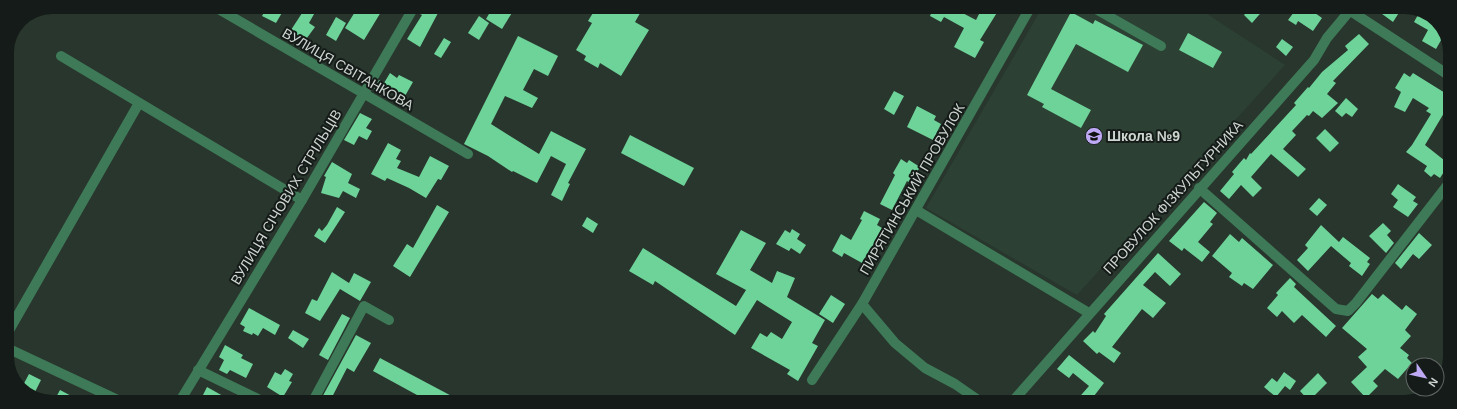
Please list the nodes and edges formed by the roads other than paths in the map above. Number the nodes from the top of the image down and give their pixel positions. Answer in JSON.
{"nodes":[{"id":1,"x":227,"y":14,"type":"edge"},
{"id":2,"x":410,"y":14,"type":"edge"},
{"id":3,"x":1027,"y":14,"type":"edge"},
{"id":4,"x":1105,"y":14,"type":"edge"},
{"id":5,"x":1346,"y":14,"type":"edge"},
{"id":6,"x":1357,"y":14,"type":"edge"},
{"id":7,"x":1161,"y":46,"type":"dead end"},
{"id":8,"x":61,"y":56,"type":"dead end"},
{"id":9,"x":1443,"y":71,"type":"edge"},
{"id":10,"x":364,"y":94,"type":"junction"},
{"id":11,"x":139,"y":103,"type":"junction"},
{"id":12,"x":468,"y":154,"type":"dead end"},
{"id":13,"x":1199,"y":188,"type":"junction"},
{"id":14,"x":1443,"y":191,"type":"edge"},
{"id":15,"x":302,"y":200,"type":"junction"},
{"id":16,"x":916,"y":210,"type":"junction"},
{"id":17,"x":862,"y":304,"type":"junction"},
{"id":18,"x":1089,"y":313,"type":"junction"},
{"id":19,"x":390,"y":320,"type":"dead end"},
{"id":20,"x":14,"y":322,"type":"edge"},
{"id":21,"x":14,"y":351,"type":"edge"},
{"id":22,"x":198,"y":370,"type":"junction"},
{"id":23,"x":812,"y":380,"type":"dead end"},
{"id":24,"x":107,"y":395,"type":"edge"},
{"id":25,"x":183,"y":395,"type":"edge"},
{"id":26,"x":250,"y":395,"type":"edge"},
{"id":27,"x":316,"y":395,"type":"edge"},
{"id":28,"x":971,"y":395,"type":"edge"},
{"id":29,"x":1018,"y":395,"type":"edge"}],
"edges":[{"from":1,"to":10,"type":"street","name":"ВУЛИЦЯ СВІТАНКОВА"},
{"from":2,"to":10,"type":"street","name":"ВУЛИЦЯ СІЧОВИХ СТРІЛЬЦІВ"},
{"from":3,"to":16,"type":"street","name":"ПИРЯТИНСЬКИЙ ПРОВУЛОК"},
{"from":4,"to":7,"type":"street"},
{"from":5,"to":13,"type":"street","name":"ПРОВУЛОК ФІЗКУЛЬТУРНИКА"},
{"from":6,"to":9,"type":"street"},
{"from":8,"to":11,"type":"street"},
{"from":10,"to":12,"type":"street","name":"ВУЛИЦЯ СВІТАНКОВА"},
{"from":10,"to":15,"type":"street","name":"ВУЛИЦЯ СІЧОВИХ СТРІЛЬЦІВ"},
{"from":11,"to":15,"type":"street"},
{"from":11,"to":20,"type":"street"},
{"from":13,"to":14,"type":"street"},
{"from":13,"to":18,"type":"street","name":"ПРОВУЛОК ФІЗКУЛЬТУРНИКА"},
{"from":15,"to":22,"type":"street","name":"ВУЛИЦЯ СІЧОВИХ СТРІЛЬЦІВ"},
{"from":16,"to":17,"type":"street","name":"ПИРЯТИНСЬКИЙ ПРОВУЛОК"},
{"from":16,"to":18,"type":"street"},
{"from":17,"to":23,"type":"street","name":"ПИРЯТИНСЬКИЙ ПРОВУЛОК"},
{"from":17,"to":28,"type":"street"},
{"from":18,"to":29,"type":"street","name":"ПРОВУЛОК ФІЗКУЛЬТУРНИКА"},
{"from":19,"to":27,"type":"street"},
{"from":21,"to":24,"type":"street"},
{"from":22,"to":25,"type":"street","name":"ВУЛИЦЯ СІЧОВИХ СТРІЛЬЦІВ"},
{"from":22,"to":26,"type":"street"}]}
